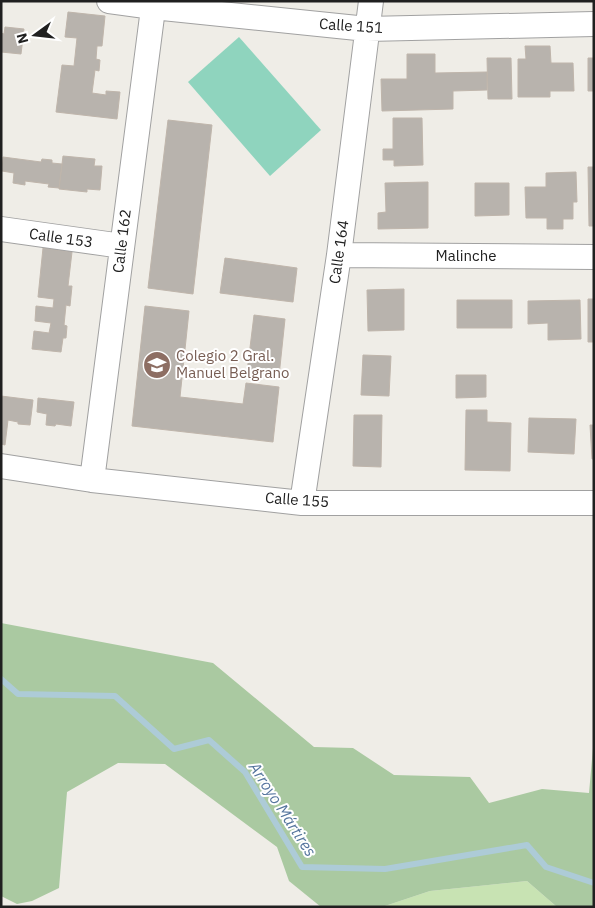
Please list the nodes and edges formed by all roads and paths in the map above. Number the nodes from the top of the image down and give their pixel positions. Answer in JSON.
{"nodes":[{"id":1,"x":109,"y":1,"type":"edge"},
{"id":2,"x":371,"y":1,"type":"edge"},
{"id":3,"x":153,"y":4,"type":"edge"},
{"id":4,"x":594,"y":24,"type":"edge"},
{"id":5,"x":367,"y":29,"type":"junction"},
{"id":6,"x":1,"y":229,"type":"edge"},
{"id":7,"x":122,"y":246,"type":"junction"},
{"id":8,"x":339,"y":255,"type":"junction"},
{"id":9,"x":594,"y":257,"type":"edge"},
{"id":10,"x":1,"y":466,"type":"edge"},
{"id":11,"x":92,"y":480,"type":"junction"},
{"id":12,"x":302,"y":503,"type":"junction"},
{"id":13,"x":594,"y":503,"type":"edge"}],
"edges":[{"from":1,"to":3,"type":"street","name":"Calle 151"},
{"from":2,"to":5,"type":"street","name":"Calle 164"},
{"from":3,"to":5,"type":"street","name":"Calle 151"},
{"from":3,"to":7,"type":"street","name":"Calle 162"},
{"from":4,"to":5,"type":"street","name":"Calle 151"},
{"from":5,"to":8,"type":"street","name":"Calle 164"},
{"from":6,"to":7,"type":"street","name":"Calle 153"},
{"from":7,"to":11,"type":"street","name":"Calle 162"},
{"from":8,"to":9,"type":"street","name":"Malinche"},
{"from":8,"to":12,"type":"street","name":"Calle 164"},
{"from":10,"to":11,"type":"street","name":"Calle 155"},
{"from":11,"to":12,"type":"street","name":"Calle 155"},
{"from":12,"to":13,"type":"street","name":"Calle 155"}]}
